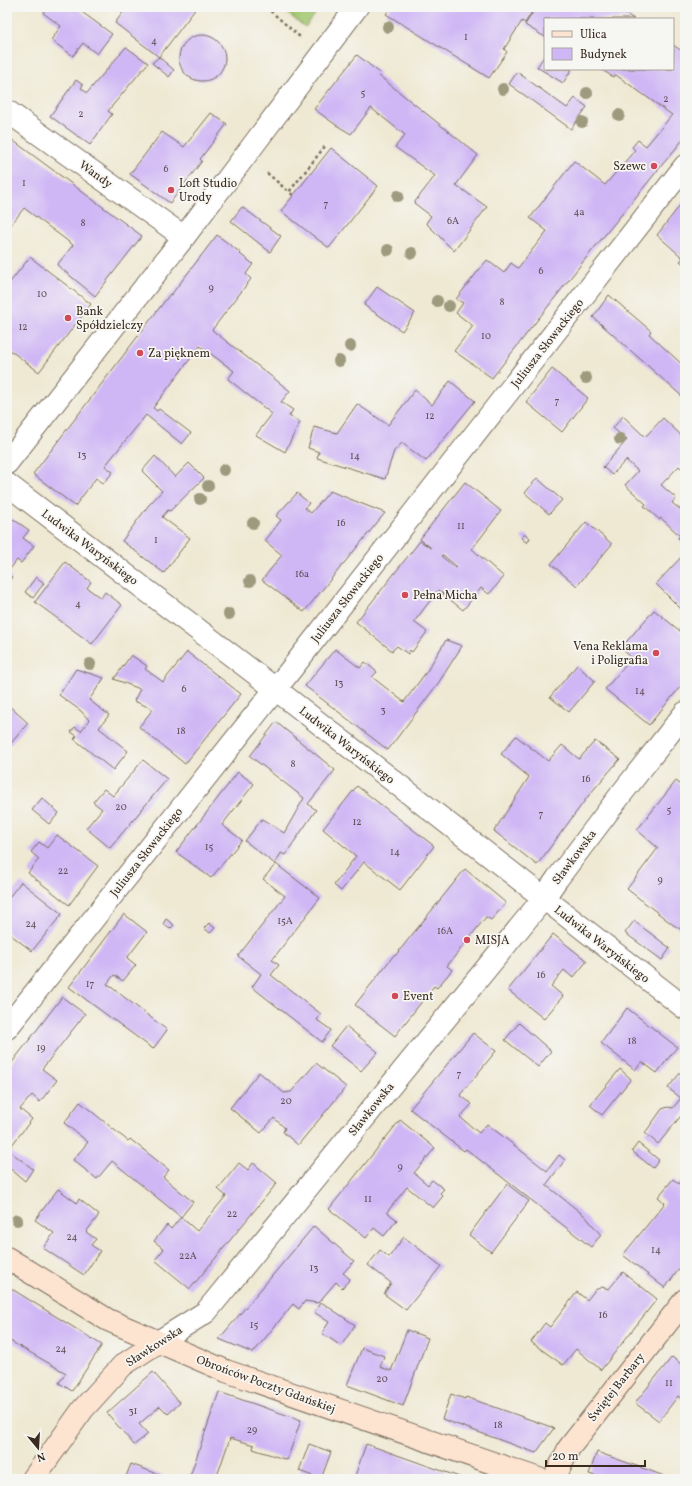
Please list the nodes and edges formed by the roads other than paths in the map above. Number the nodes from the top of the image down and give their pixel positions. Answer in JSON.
{"nodes":[{"id":1,"x":358,"y":7,"type":"edge"},
{"id":2,"x":7,"y":110,"type":"edge"},
{"id":3,"x":685,"y":166,"type":"edge"},
{"id":4,"x":184,"y":237,"type":"junction"},
{"id":5,"x":7,"y":463,"type":"edge"},
{"id":6,"x":7,"y":484,"type":"edge"},
{"id":7,"x":276,"y":689,"type":"junction"},
{"id":8,"x":685,"y":713,"type":"edge"},
{"id":9,"x":544,"y":899,"type":"junction"},
{"id":10,"x":685,"y":1008,"type":"edge"},
{"id":11,"x":7,"y":1028,"type":"edge"},
{"id":12,"x":7,"y":1258,"type":"edge"},
{"id":13,"x":685,"y":1300,"type":"edge"},
{"id":14,"x":158,"y":1342,"type":"junction"},
{"id":15,"x":33,"y":1479,"type":"edge"},
{"id":16,"x":539,"y":1479,"type":"edge"},
{"id":17,"x":554,"y":1479,"type":"edge"}],
"edges":[{"from":1,"to":4,"type":"street"},
{"from":2,"to":4,"type":"street","name":"Wandy"},
{"from":3,"to":7,"type":"street","name":"Juliusza Słowackiego"},
{"from":4,"to":5,"type":"street"},
{"from":6,"to":7,"type":"street","name":"Ludwika Waryńskiego"},
{"from":7,"to":9,"type":"street","name":"Ludwika Waryńskiego"},
{"from":7,"to":11,"type":"street","name":"Juliusza Słowackiego"},
{"from":8,"to":9,"type":"street","name":"Sławkowska"},
{"from":9,"to":10,"type":"street","name":"Ludwika Waryńskiego"},
{"from":9,"to":14,"type":"street","name":"Sławkowska"},
{"from":12,"to":14,"type":"street","name":"Obrońców Poczty Gdańskiej"},
{"from":13,"to":17,"type":"street","name":"Świętej Barbary"},
{"from":14,"to":15,"type":"street","name":"Sławkowska"},
{"from":14,"to":16,"type":"street","name":"Obrońców Poczty Gdańskiej"}]}
